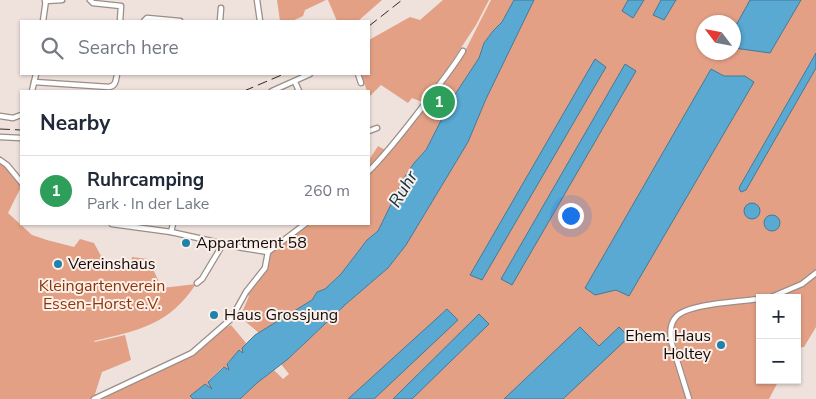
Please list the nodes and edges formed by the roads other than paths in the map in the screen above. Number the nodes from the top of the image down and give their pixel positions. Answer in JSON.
{"nodes":[{"id":1,"x":62,"y":0,"type":"edge"},
{"id":2,"x":90,"y":0,"type":"edge"},
{"id":3,"x":257,"y":0,"type":"edge"},
{"id":4,"x":45,"y":1,"type":"edge"},
{"id":5,"x":221,"y":8,"type":"dead end"},
{"id":6,"x":43,"y":20,"type":"edge"},
{"id":7,"x":120,"y":20,"type":"edge"},
{"id":8,"x":145,"y":20,"type":"edge"},
{"id":9,"x":169,"y":20,"type":"edge"},
{"id":10,"x":220,"y":20,"type":"edge"},
{"id":11,"x":260,"y":20,"type":"edge"},
{"id":12,"x":463,"y":52,"type":"dead end"},
{"id":13,"x":36,"y":75,"type":"edge"},
{"id":14,"x":117,"y":75,"type":"edge"},
{"id":15,"x":308,"y":75,"type":"edge"},
{"id":16,"x":358,"y":75,"type":"edge"},
{"id":17,"x":34,"y":82,"type":"junction"},
{"id":18,"x":295,"y":82,"type":"junction"},
{"id":19,"x":361,"y":83,"type":"dead end"},
{"id":20,"x":32,"y":90,"type":"edge"},
{"id":21,"x":275,"y":90,"type":"edge"},
{"id":22,"x":299,"y":90,"type":"edge"},
{"id":23,"x":20,"y":115,"type":"edge"},
{"id":24,"x":0,"y":116,"type":"edge"},
{"id":25,"x":376,"y":128,"type":"dead end"},
{"id":26,"x":370,"y":131,"type":"edge"},
{"id":27,"x":0,"y":137,"type":"edge"},
{"id":28,"x":20,"y":138,"type":"edge"},
{"id":29,"x":0,"y":160,"type":"edge"},
{"id":30,"x":370,"y":170,"type":"edge"},
{"id":31,"x":20,"y":181,"type":"edge"},
{"id":32,"x":119,"y":225,"type":"edge"},
{"id":33,"x":173,"y":225,"type":"edge"},
{"id":34,"x":304,"y":225,"type":"edge"},
{"id":35,"x":171,"y":232,"type":"junction"},
{"id":36,"x":223,"y":244,"type":"junction"},
{"id":37,"x":268,"y":254,"type":"junction"},
{"id":38,"x":816,"y":273,"type":"edge"},
{"id":39,"x":198,"y":283,"type":"dead end"},
{"id":40,"x":778,"y":294,"type":"edge"},
{"id":41,"x":756,"y":300,"type":"edge"},
{"id":42,"x":100,"y":398,"type":"edge"},
{"id":43,"x":94,"y":399,"type":"edge"},
{"id":44,"x":689,"y":399,"type":"edge"}],
"edges":[{"from":1,"to":4,"type":"street"},
{"from":2,"to":7,"type":"street"},
{"from":3,"to":11,"type":"street"},
{"from":4,"to":6,"type":"street"},
{"from":5,"to":10,"type":"street"},
{"from":8,"to":9,"type":"street"},
{"from":12,"to":30,"type":"street"},
{"from":13,"to":17,"type":"street"},
{"from":14,"to":17,"type":"street"},
{"from":15,"to":18,"type":"street"},
{"from":16,"to":19,"type":"street"},
{"from":17,"to":20,"type":"street"},
{"from":18,"to":21,"type":"street"},
{"from":18,"to":22,"type":"street"},
{"from":23,"to":24,"type":"street"},
{"from":25,"to":26,"type":"street"},
{"from":27,"to":28,"type":"street"},
{"from":29,"to":31,"type":"street"},
{"from":32,"to":35,"type":"street"},
{"from":33,"to":35,"type":"street"},
{"from":34,"to":37,"type":"street"},
{"from":35,"to":36,"type":"street"},
{"from":36,"to":37,"type":"street"},
{"from":36,"to":39,"type":"street"},
{"from":37,"to":42,"type":"street"},
{"from":38,"to":40,"type":"street"},
{"from":41,"to":44,"type":"street"},
{"from":42,"to":43,"type":"street"}]}
